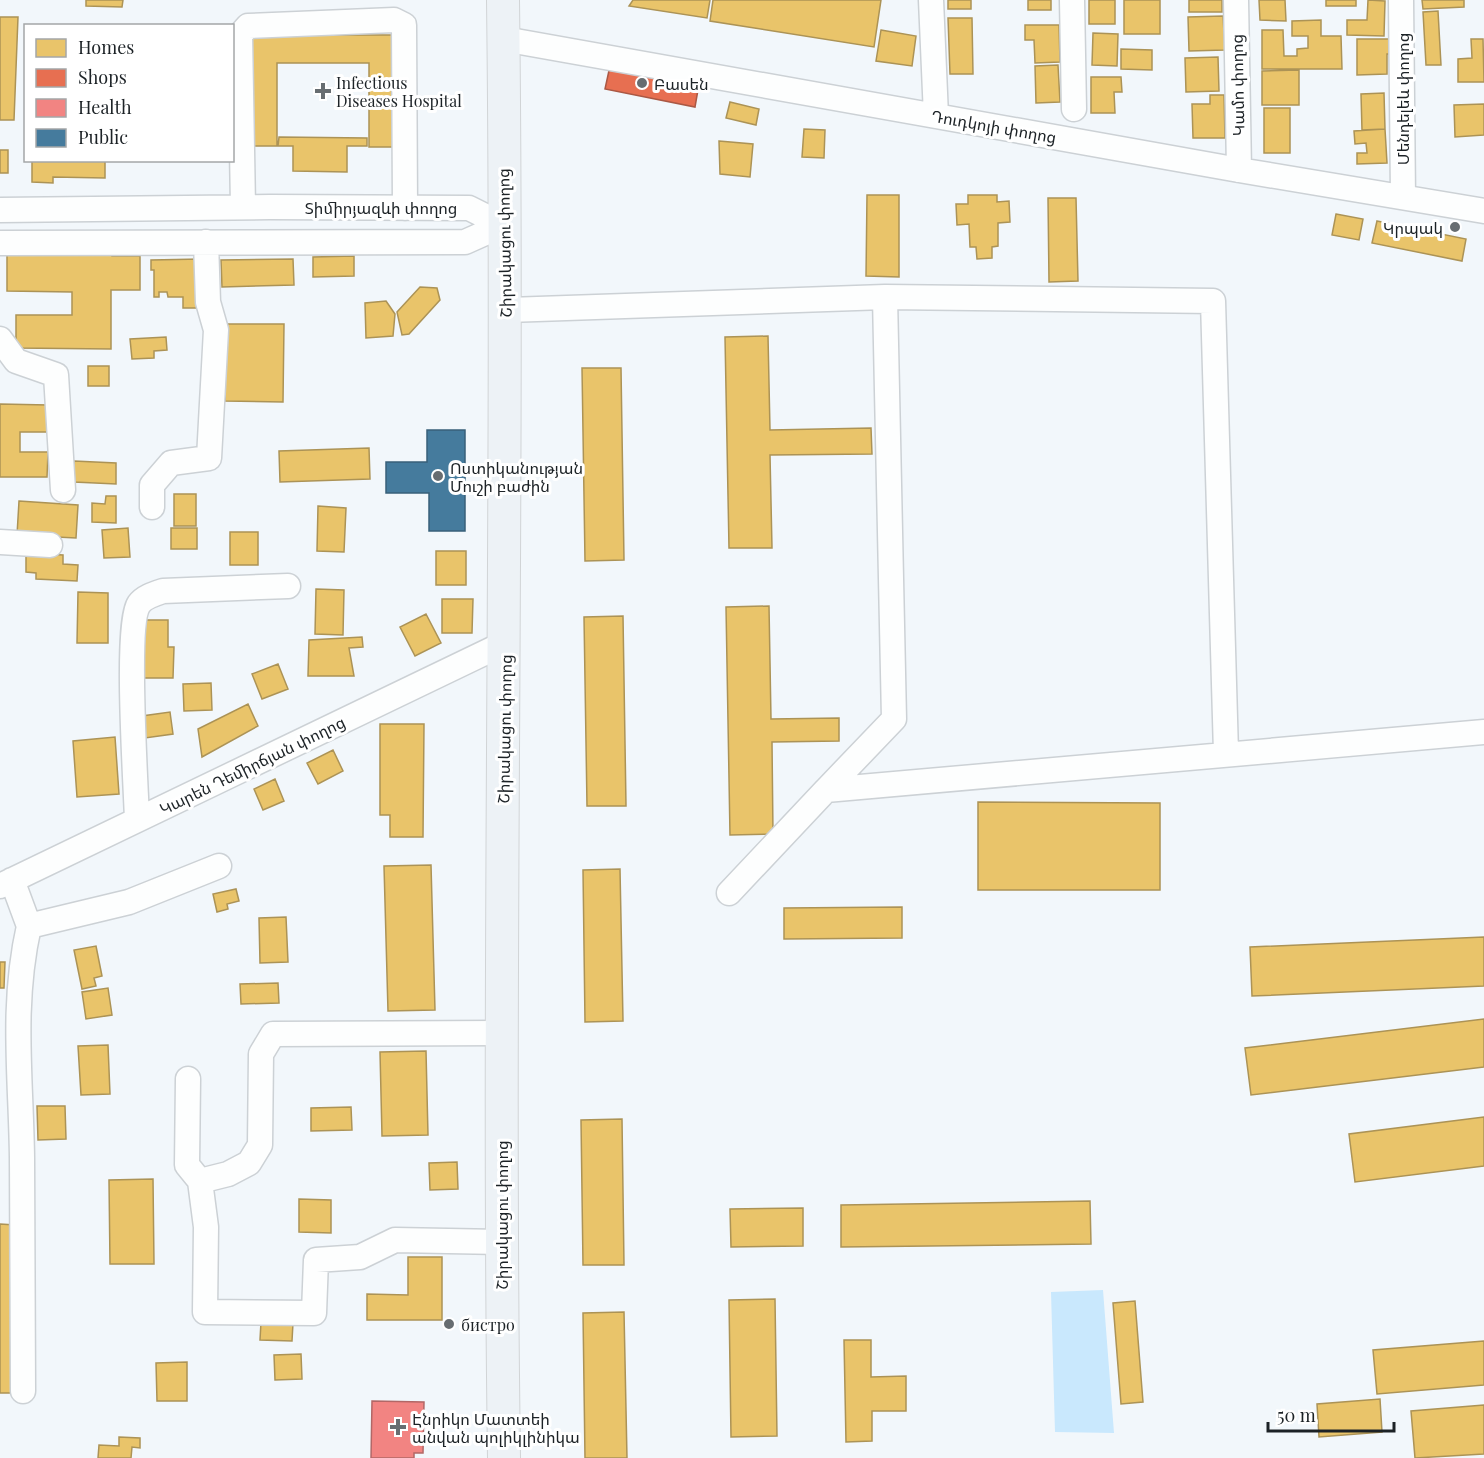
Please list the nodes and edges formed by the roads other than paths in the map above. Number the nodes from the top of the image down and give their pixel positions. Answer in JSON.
{"nodes":[{"id":1,"x":503,"y":0,"type":"edge"},
{"id":2,"x":931,"y":0,"type":"edge"},
{"id":3,"x":1072,"y":0,"type":"edge"},
{"id":4,"x":1236,"y":0,"type":"edge"},
{"id":5,"x":1401,"y":0,"type":"edge"},
{"id":6,"x":504,"y":39,"type":"junction"},
{"id":7,"x":1074,"y":109,"type":"dead end"},
{"id":8,"x":936,"y":116,"type":"junction"},
{"id":9,"x":1239,"y":170,"type":"junction"},
{"id":10,"x":1403,"y":197,"type":"junction"},
{"id":11,"x":243,"y":207,"type":"junction"},
{"id":12,"x":270,"y":207,"type":"junction"},
{"id":13,"x":405,"y":207,"type":"junction"},
{"id":14,"x":0,"y":210,"type":"edge"},
{"id":15,"x":1484,"y":211,"type":"edge"},
{"id":16,"x":503,"y":225,"type":"junction"},
{"id":17,"x":270,"y":241,"type":"junction"},
{"id":18,"x":206,"y":242,"type":"junction"},
{"id":19,"x":0,"y":243,"type":"edge"},
{"id":20,"x":885,"y":297,"type":"junction"},
{"id":21,"x":505,"y":310,"type":"junction"},
{"id":22,"x":0,"y":339,"type":"edge"},
{"id":23,"x":63,"y":490,"type":"dead end"},
{"id":24,"x":152,"y":507,"type":"dead end"},
{"id":25,"x":0,"y":542,"type":"edge"},
{"id":26,"x":50,"y":545,"type":"dead end"},
{"id":27,"x":288,"y":586,"type":"dead end"},
{"id":28,"x":504,"y":643,"type":"junction"},
{"id":29,"x":1484,"y":732,"type":"edge"},
{"id":30,"x":1226,"y":753,"type":"junction"},
{"id":31,"x":826,"y":790,"type":"junction"},
{"id":32,"x":137,"y":820,"type":"junction"},
{"id":33,"x":219,"y":866,"type":"dead end"},
{"id":34,"x":6,"y":883,"type":"edge"},
{"id":35,"x":729,"y":893,"type":"dead end"},
{"id":36,"x":29,"y":926,"type":"junction"},
{"id":37,"x":501,"y":1033,"type":"junction"},
{"id":38,"x":188,"y":1079,"type":"dead end"},
{"id":39,"x":200,"y":1181,"type":"junction"},
{"id":40,"x":501,"y":1242,"type":"junction"},
{"id":41,"x":23,"y":1391,"type":"dead end"},
{"id":42,"x":504,"y":1458,"type":"edge"}],
"edges":[{"from":1,"to":6,"type":"main road","name":"Շիրակացու փողոց"},
{"from":2,"to":8,"type":"street"},
{"from":3,"to":7,"type":"street"},
{"from":4,"to":9,"type":"street","name":"Կամո փողոց"},
{"from":5,"to":10,"type":"street","name":"Մենդելեև փողոց"},
{"from":6,"to":8,"type":"street","name":"Դուդկոյի փողոց"},
{"from":6,"to":16,"type":"main road","name":"Շիրակացու փողոց"},
{"from":8,"to":9,"type":"street","name":"Դուդկոյի փողոց"},
{"from":9,"to":10,"type":"street","name":"Դուդկոյի փողոց"},
{"from":10,"to":15,"type":"street","name":"Դուդկոյի փողոց"},
{"from":11,"to":12,"type":"street","name":"Տիմիրյազևի փողոց"},
{"from":11,"to":13,"type":"street"},
{"from":11,"to":14,"type":"street","name":"Տիմիրյազևի փողոց"},
{"from":12,"to":13,"type":"street","name":"Տիմիրյազևի փողոց"},
{"from":12,"to":17,"type":"street"},
{"from":13,"to":16,"type":"street","name":"Տիմիրյազևի փողոց"},
{"from":16,"to":17,"type":"street","name":"Տիմիրյազևի փողոց"},
{"from":16,"to":21,"type":"main road","name":"Շիրակացու փողոց"},
{"from":17,"to":18,"type":"street","name":"Տիմիրյազևի փողոց"},
{"from":18,"to":19,"type":"street","name":"Տիմիրյազևի փողոց"},
{"from":18,"to":24,"type":"street"},
{"from":20,"to":21,"type":"street"},
{"from":20,"to":30,"type":"street"},
{"from":20,"to":31,"type":"street"},
{"from":21,"to":28,"type":"main road","name":"Շիրակացու փողոց"},
{"from":22,"to":23,"type":"street"},
{"from":25,"to":26,"type":"street"},
{"from":27,"to":32,"type":"street"},
{"from":28,"to":32,"type":"street","name":"Կարեն Դեմիրճյան փողոց"},
{"from":28,"to":37,"type":"main road","name":"Շիրակացու փողոց"},
{"from":29,"to":30,"type":"street"},
{"from":30,"to":31,"type":"street"},
{"from":31,"to":35,"type":"street"},
{"from":32,"to":34,"type":"street","name":"Կարեն Դեմիրճյան փողոց"},
{"from":33,"to":36,"type":"street"},
{"from":34,"to":36,"type":"street"},
{"from":36,"to":41,"type":"street"},
{"from":37,"to":39,"type":"street"},
{"from":37,"to":40,"type":"main road","name":"Շիրակացու փողոց"},
{"from":38,"to":39,"type":"street"},
{"from":39,"to":40,"type":"street"},
{"from":40,"to":42,"type":"main road","name":"Շիրակացու փողոց"}]}
